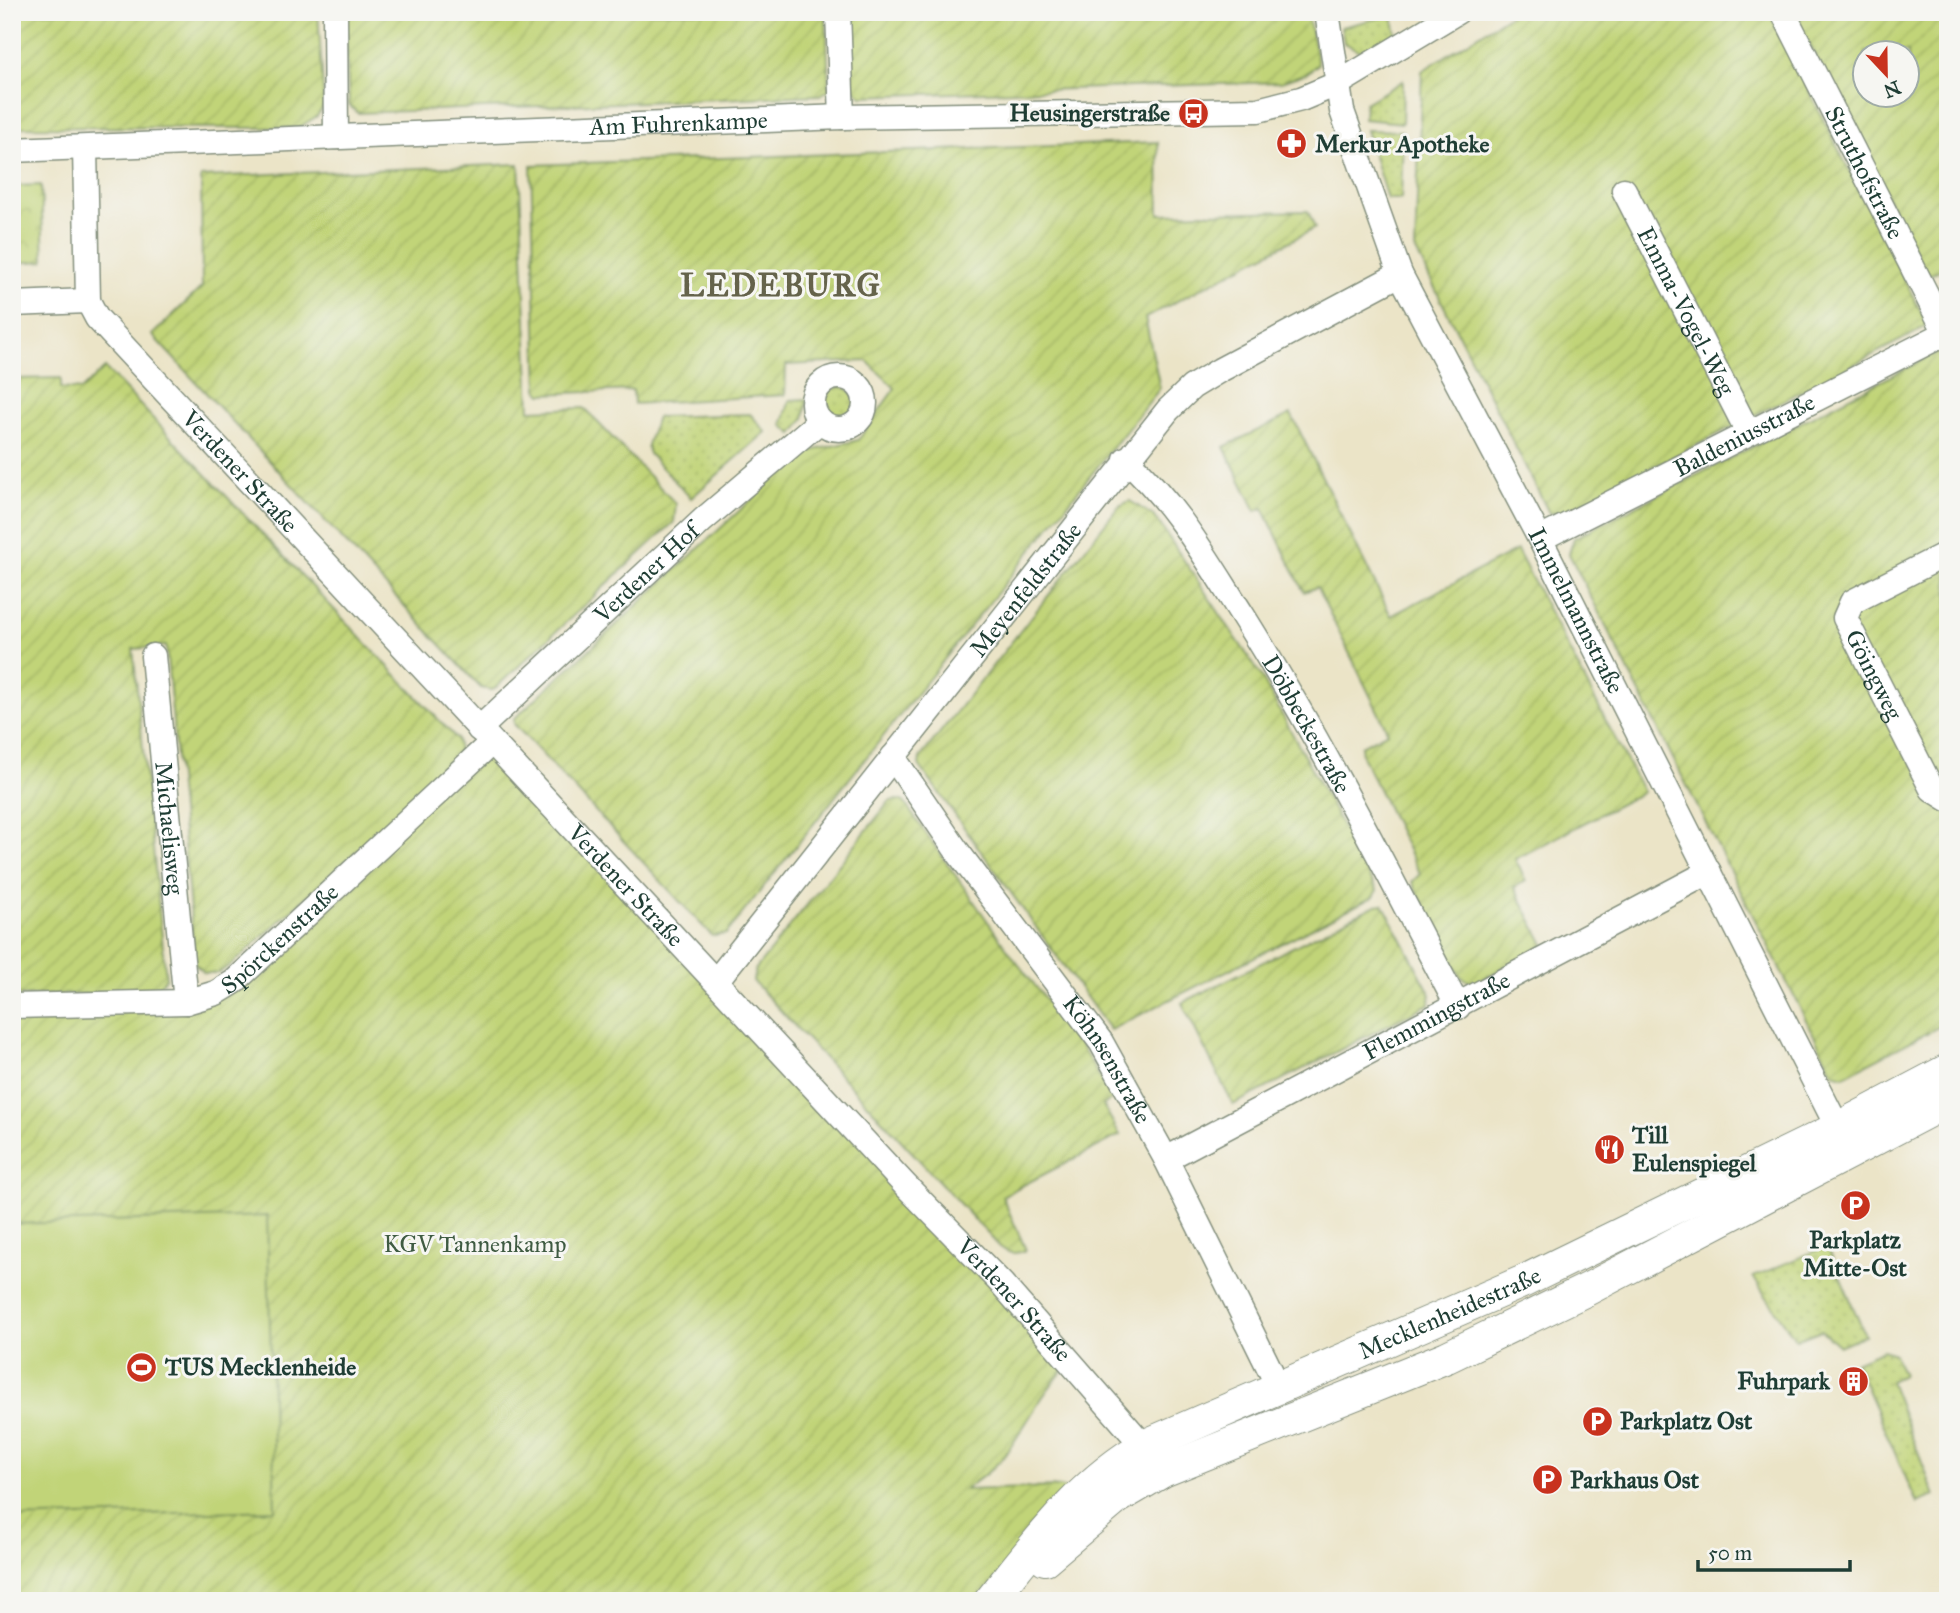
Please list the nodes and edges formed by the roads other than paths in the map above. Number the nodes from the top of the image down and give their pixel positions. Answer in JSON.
{"nodes":[{"id":1,"x":335,"y":12,"type":"edge"},
{"id":2,"x":838,"y":12,"type":"edge"},
{"id":3,"x":1327,"y":12,"type":"edge"},
{"id":4,"x":1457,"y":12,"type":"edge"},
{"id":5,"x":1783,"y":12,"type":"edge"},
{"id":6,"x":1339,"y":83,"type":"junction"},
{"id":7,"x":842,"y":117,"type":"junction"},
{"id":8,"x":336,"y":137,"type":"junction"},
{"id":9,"x":85,"y":148,"type":"junction"},
{"id":10,"x":12,"y":150,"type":"edge"},
{"id":11,"x":1624,"y":190,"type":"dead end"},
{"id":12,"x":1399,"y":274,"type":"junction"},
{"id":13,"x":88,"y":301,"type":"junction"},
{"id":14,"x":12,"y":304,"type":"edge"},
{"id":15,"x":1947,"y":333,"type":"edge"},
{"id":16,"x":820,"y":421,"type":"dead end"},
{"id":17,"x":1748,"y":432,"type":"junction"},
{"id":18,"x":1126,"y":459,"type":"junction"},
{"id":19,"x":1541,"y":539,"type":"junction"},
{"id":20,"x":1948,"y":552,"type":"edge"},
{"id":21,"x":153,"y":656,"type":"dead end"},
{"id":22,"x":485,"y":736,"type":"junction"},
{"id":23,"x":893,"y":757,"type":"junction"},
{"id":24,"x":1948,"y":799,"type":"edge"},
{"id":25,"x":1709,"y":872,"type":"junction"},
{"id":26,"x":716,"y":981,"type":"junction"},
{"id":27,"x":186,"y":1002,"type":"junction"},
{"id":28,"x":12,"y":1006,"type":"edge"},
{"id":29,"x":1458,"y":1007,"type":"junction"},
{"id":30,"x":1948,"y":1070,"type":"edge"},
{"id":31,"x":1948,"y":1101,"type":"edge"},
{"id":32,"x":1838,"y":1128,"type":"junction"},
{"id":33,"x":1872,"y":1141,"type":"junction"},
{"id":34,"x":1166,"y":1159,"type":"junction"},
{"id":35,"x":1611,"y":1239,"type":"junction"},
{"id":36,"x":1588,"y":1289,"type":"junction"},
{"id":37,"x":1279,"y":1388,"type":"junction"},
{"id":38,"x":1146,"y":1445,"type":"junction"},
{"id":39,"x":1163,"y":1471,"type":"junction"},
{"id":40,"x":990,"y":1601,"type":"edge"},
{"id":41,"x":1001,"y":1601,"type":"edge"}],
"edges":[{"from":1,"to":8,"type":"street"},
{"from":2,"to":7,"type":"street"},
{"from":3,"to":6,"type":"street"},
{"from":4,"to":6,"type":"street","name":"Am Fuhrenkampe"},
{"from":5,"to":15,"type":"street","name":"Struthofstraße"},
{"from":6,"to":7,"type":"street","name":"Am Fuhrenkampe"},
{"from":6,"to":12,"type":"street","name":"Immelmannstraße"},
{"from":7,"to":8,"type":"street","name":"Am Fuhrenkampe"},
{"from":8,"to":9,"type":"street","name":"Am Fuhrenkampe"},
{"from":9,"to":10,"type":"street","name":"Am Fuhrenkampe"},
{"from":9,"to":13,"type":"street"},
{"from":11,"to":17,"type":"street","name":"Emma-Vogel-Weg"},
{"from":12,"to":18,"type":"street","name":"Meyenfeldstraße"},
{"from":12,"to":19,"type":"street","name":"Immelmannstraße"},
{"from":13,"to":14,"type":"street"},
{"from":13,"to":22,"type":"street","name":"Verdener Straße"},
{"from":15,"to":17,"type":"street","name":"Baldeniusstraße"},
{"from":16,"to":22,"type":"street","name":"Verdener Hof"},
{"from":17,"to":19,"type":"street","name":"Baldeniusstraße"},
{"from":18,"to":23,"type":"street","name":"Meyenfeldstraße"},
{"from":18,"to":29,"type":"street","name":"Döbbeckestraße"},
{"from":19,"to":25,"type":"street","name":"Immelmannstraße"},
{"from":20,"to":24,"type":"street","name":"Göingweg"},
{"from":21,"to":27,"type":"street","name":"Michaelisweg"},
{"from":22,"to":26,"type":"street","name":"Verdener Straße"},
{"from":22,"to":27,"type":"street","name":"Spörckenstraße"},
{"from":23,"to":26,"type":"street","name":"Meyenfeldstraße"},
{"from":23,"to":34,"type":"street","name":"Köhnsenstraße"},
{"from":25,"to":29,"type":"street","name":"Flemmingstraße"},
{"from":25,"to":32,"type":"street","name":"Immelmannstraße"},
{"from":26,"to":38,"type":"street","name":"Verdener Straße"},
{"from":27,"to":28,"type":"street","name":"Spörckenstraße"},
{"from":29,"to":34,"type":"street","name":"Flemmingstraße"},
{"from":30,"to":32,"type":"main road","name":"Mecklenheidestraße"},
{"from":31,"to":33,"type":"main road","name":"Mecklenheidestraße"},
{"from":32,"to":33,"type":"main road"},
{"from":32,"to":35,"type":"main road","name":"Mecklenheidestraße"},
{"from":33,"to":36,"type":"main road","name":"Mecklenheidestraße"},
{"from":34,"to":37,"type":"street","name":"Köhnsenstraße"},
{"from":35,"to":36,"type":"main road"},
{"from":35,"to":37,"type":"main road","name":"Mecklenheidestraße"},
{"from":36,"to":39,"type":"main road","name":"Mecklenheidestraße"},
{"from":37,"to":38,"type":"main road","name":"Mecklenheidestraße"},
{"from":38,"to":39,"type":"street","name":"Verdener Straße"},
{"from":38,"to":40,"type":"main road","name":"Mecklenheidestraße"},
{"from":39,"to":41,"type":"main road","name":"Mecklenheidestraße"}]}
